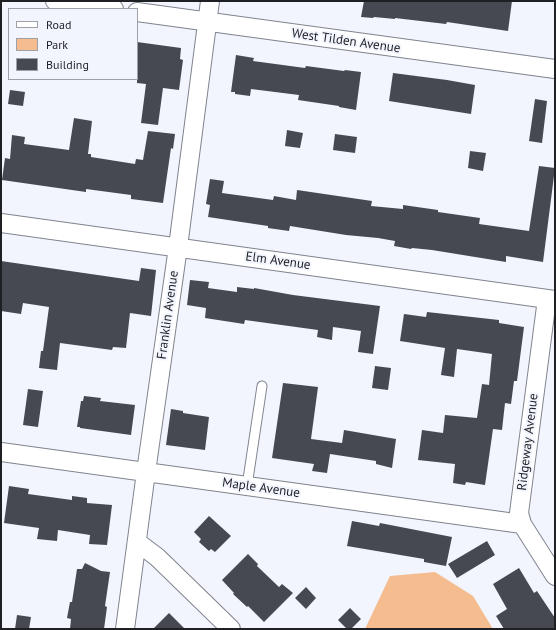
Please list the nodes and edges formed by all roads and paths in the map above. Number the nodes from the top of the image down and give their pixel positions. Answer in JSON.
{"nodes":[{"id":1,"x":55,"y":1,"type":"edge"},
{"id":2,"x":210,"y":1,"type":"edge"},
{"id":3,"x":107,"y":8,"type":"edge"},
{"id":4,"x":138,"y":12,"type":"edge"},
{"id":5,"x":207,"y":22,"type":"junction"},
{"id":6,"x":555,"y":70,"type":"edge"},
{"id":7,"x":1,"y":223,"type":"edge"},
{"id":8,"x":178,"y":246,"type":"junction"},
{"id":9,"x":551,"y":300,"type":"edge"},
{"id":10,"x":262,"y":386,"type":"dead end"},
{"id":11,"x":1,"y":452,"type":"edge"},
{"id":12,"x":146,"y":472,"type":"junction"},
{"id":13,"x":247,"y":486,"type":"junction"},
{"id":14,"x":522,"y":524,"type":"junction"},
{"id":15,"x":137,"y":542,"type":"junction"},
{"id":16,"x":555,"y":576,"type":"edge"},
{"id":17,"x":125,"y":629,"type":"edge"},
{"id":18,"x":231,"y":629,"type":"edge"}],
"edges":[{"from":1,"to":3,"type":"street"},
{"from":2,"to":5,"type":"street","name":"Franklin Avenue"},
{"from":4,"to":5,"type":"street","name":"West Tilden Avenue"},
{"from":5,"to":6,"type":"street","name":"West Tilden Avenue"},
{"from":5,"to":8,"type":"street","name":"Franklin Avenue"},
{"from":7,"to":8,"type":"street","name":"Elm Avenue"},
{"from":8,"to":9,"type":"street","name":"Elm Avenue"},
{"from":8,"to":12,"type":"street","name":"Franklin Avenue"},
{"from":9,"to":14,"type":"street","name":"Ridgeway Avenue"},
{"from":10,"to":13,"type":"lane"},
{"from":11,"to":12,"type":"street","name":"Maple Avenue"},
{"from":12,"to":13,"type":"street","name":"Maple Avenue"},
{"from":12,"to":15,"type":"street","name":"Franklin Avenue"},
{"from":13,"to":14,"type":"street","name":"Maple Avenue"},
{"from":14,"to":16,"type":"street","name":"Ridgeway Avenue"},
{"from":15,"to":17,"type":"street","name":"Franklin Avenue"},
{"from":15,"to":18,"type":"street"}]}
